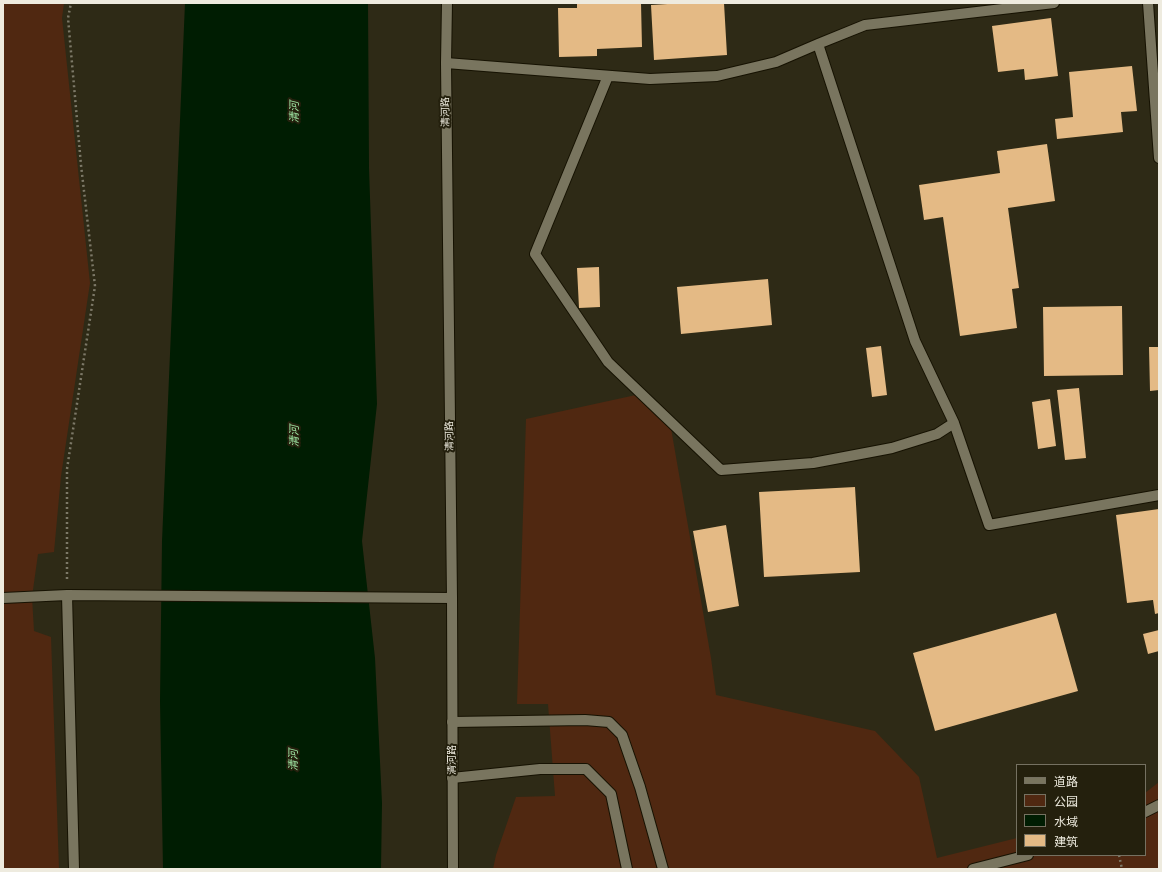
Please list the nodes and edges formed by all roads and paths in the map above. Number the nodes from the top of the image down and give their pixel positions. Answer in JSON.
{"nodes":[{"id":1,"x":71,"y":3,"type":"edge"},
{"id":2,"x":447,"y":3,"type":"edge"},
{"id":3,"x":1054,"y":3,"type":"edge"},
{"id":4,"x":1148,"y":3,"type":"edge"},
{"id":5,"x":818,"y":44,"type":"junction"},
{"id":6,"x":446,"y":63,"type":"junction"},
{"id":7,"x":608,"y":76,"type":"junction"},
{"id":8,"x":1159,"y":158,"type":"edge"},
{"id":9,"x":954,"y":423,"type":"junction"},
{"id":10,"x":1159,"y":495,"type":"edge"},
{"id":11,"x":67,"y":595,"type":"junction"},
{"id":12,"x":3,"y":598,"type":"edge"},
{"id":13,"x":452,"y":598,"type":"junction"},
{"id":14,"x":452,"y":722,"type":"junction"},
{"id":15,"x":452,"y":778,"type":"junction"},
{"id":16,"x":1159,"y":805,"type":"edge"},
{"id":17,"x":1146,"y":812,"type":"edge"},
{"id":18,"x":1024,"y":856,"type":"edge"},
{"id":19,"x":1119,"y":856,"type":"edge"},
{"id":20,"x":74,"y":869,"type":"edge"},
{"id":21,"x":453,"y":869,"type":"edge"},
{"id":22,"x":627,"y":869,"type":"edge"},
{"id":23,"x":663,"y":869,"type":"edge"},
{"id":24,"x":973,"y":869,"type":"edge"},
{"id":25,"x":1122,"y":869,"type":"edge"}],
"edges":[{"from":1,"to":11,"type":"path"},
{"from":2,"to":6,"type":"street","name":"清河路"},
{"from":3,"to":5,"type":"street"},
{"from":4,"to":8,"type":"street"},
{"from":5,"to":7,"type":"street"},
{"from":5,"to":9,"type":"street"},
{"from":6,"to":7,"type":"street"},
{"from":6,"to":13,"type":"street","name":"清河路"},
{"from":7,"to":9,"type":"street"},
{"from":9,"to":10,"type":"street"},
{"from":11,"to":12,"type":"street"},
{"from":11,"to":13,"type":"street"},
{"from":11,"to":20,"type":"street"},
{"from":13,"to":14,"type":"street","name":"清河路"},
{"from":14,"to":15,"type":"street","name":"清河路"},
{"from":14,"to":23,"type":"street"},
{"from":15,"to":21,"type":"street","name":"清河路"},
{"from":15,"to":22,"type":"street"},
{"from":16,"to":17,"type":"street"},
{"from":18,"to":24,"type":"street"},
{"from":19,"to":25,"type":"path"}]}
